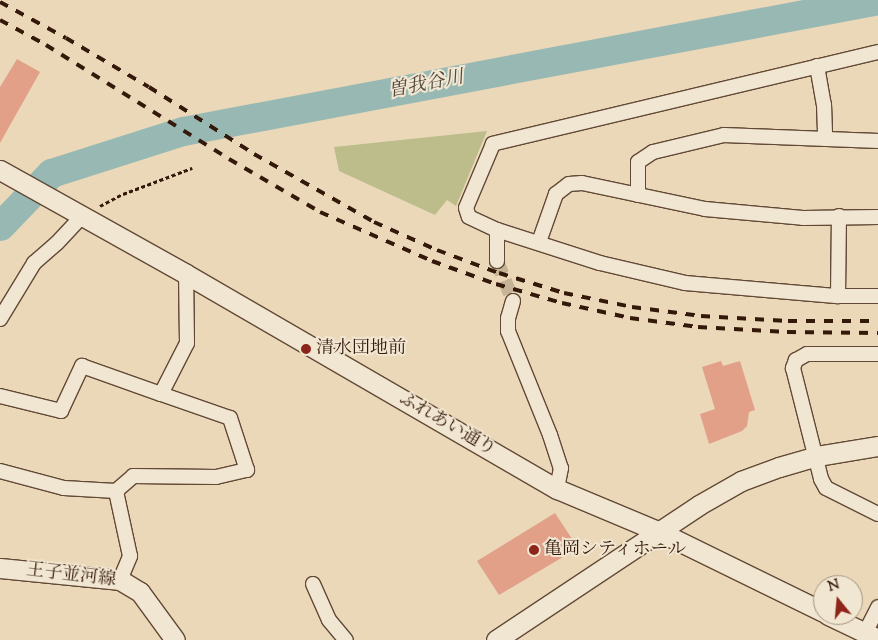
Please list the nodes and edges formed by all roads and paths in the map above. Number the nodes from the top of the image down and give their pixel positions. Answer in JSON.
{"nodes":[{"id":1,"x":878,"y":52,"type":"edge"},
{"id":2,"x":817,"y":66,"type":"junction"},
{"id":3,"x":826,"y":138,"type":"junction"},
{"id":4,"x":878,"y":141,"type":"edge"},
{"id":5,"x":192,"y":168,"type":"dead end"},
{"id":6,"x":0,"y":170,"type":"edge"},
{"id":7,"x":638,"y":195,"type":"junction"},
{"id":8,"x":82,"y":216,"type":"junction"},
{"id":9,"x":839,"y":216,"type":"junction"},
{"id":10,"x":878,"y":217,"type":"edge"},
{"id":11,"x":498,"y":230,"type":"junction"},
{"id":12,"x":539,"y":242,"type":"junction"},
{"id":13,"x":498,"y":261,"type":"tunnel mouth"},
{"id":14,"x":186,"y":274,"type":"junction"},
{"id":15,"x":838,"y":296,"type":"junction"},
{"id":16,"x":878,"y":296,"type":"edge"},
{"id":17,"x":513,"y":301,"type":"tunnel mouth"},
{"id":18,"x":0,"y":319,"type":"edge"},
{"id":19,"x":878,"y":354,"type":"edge"},
{"id":20,"x":161,"y":394,"type":"junction"},
{"id":21,"x":0,"y":396,"type":"edge"},
{"id":22,"x":878,"y":446,"type":"edge"},
{"id":23,"x":817,"y":456,"type":"junction"},
{"id":24,"x":0,"y":471,"type":"edge"},
{"id":25,"x":557,"y":489,"type":"junction"},
{"id":26,"x":116,"y":490,"type":"junction"},
{"id":27,"x":878,"y":514,"type":"edge"},
{"id":28,"x":660,"y":532,"type":"junction"},
{"id":29,"x":0,"y":568,"type":"edge"},
{"id":30,"x":120,"y":580,"type":"junction"},
{"id":31,"x":313,"y":584,"type":"dead end"},
{"id":32,"x":813,"y":607,"type":"edge"},
{"id":33,"x":878,"y":607,"type":"edge"},
{"id":34,"x":848,"y":625,"type":"edge"},
{"id":35,"x":871,"y":636,"type":"edge"},
{"id":36,"x":174,"y":640,"type":"edge"},
{"id":37,"x":346,"y":640,"type":"edge"},
{"id":38,"x":496,"y":640,"type":"edge"}],
"edges":[{"from":1,"to":2,"type":"street"},
{"from":2,"to":3,"type":"street"},
{"from":2,"to":11,"type":"street"},
{"from":3,"to":4,"type":"street"},
{"from":3,"to":7,"type":"street"},
{"from":5,"to":8,"type":"path"},
{"from":6,"to":8,"type":"street","name":"ふれあい通り"},
{"from":7,"to":9,"type":"street"},
{"from":7,"to":12,"type":"street"},
{"from":8,"to":14,"type":"street","name":"ふれあい通り"},
{"from":8,"to":18,"type":"street"},
{"from":9,"to":10,"type":"street"},
{"from":9,"to":15,"type":"street"},
{"from":11,"to":12,"type":"street"},
{"from":11,"to":13,"type":"street"},
{"from":12,"to":15,"type":"street"},
{"from":14,"to":20,"type":"street"},
{"from":14,"to":25,"type":"street","name":"ふれあい通り"},
{"from":15,"to":16,"type":"street"},
{"from":17,"to":25,"type":"street"},
{"from":19,"to":23,"type":"street"},
{"from":20,"to":21,"type":"street"},
{"from":20,"to":26,"type":"street"},
{"from":22,"to":23,"type":"street"},
{"from":23,"to":27,"type":"street"},
{"from":23,"to":28,"type":"street"},
{"from":24,"to":26,"type":"street"},
{"from":25,"to":28,"type":"street","name":"ふれあい通り"},
{"from":26,"to":30,"type":"street"},
{"from":28,"to":32,"type":"street","name":"ふれあい通り"},
{"from":28,"to":38,"type":"street"},
{"from":29,"to":30,"type":"street","name":"王子並河線"},
{"from":30,"to":36,"type":"street","name":"王子並河線"},
{"from":31,"to":37,"type":"street"},
{"from":33,"to":35,"type":"street"},
{"from":34,"to":35,"type":"street"}]}
